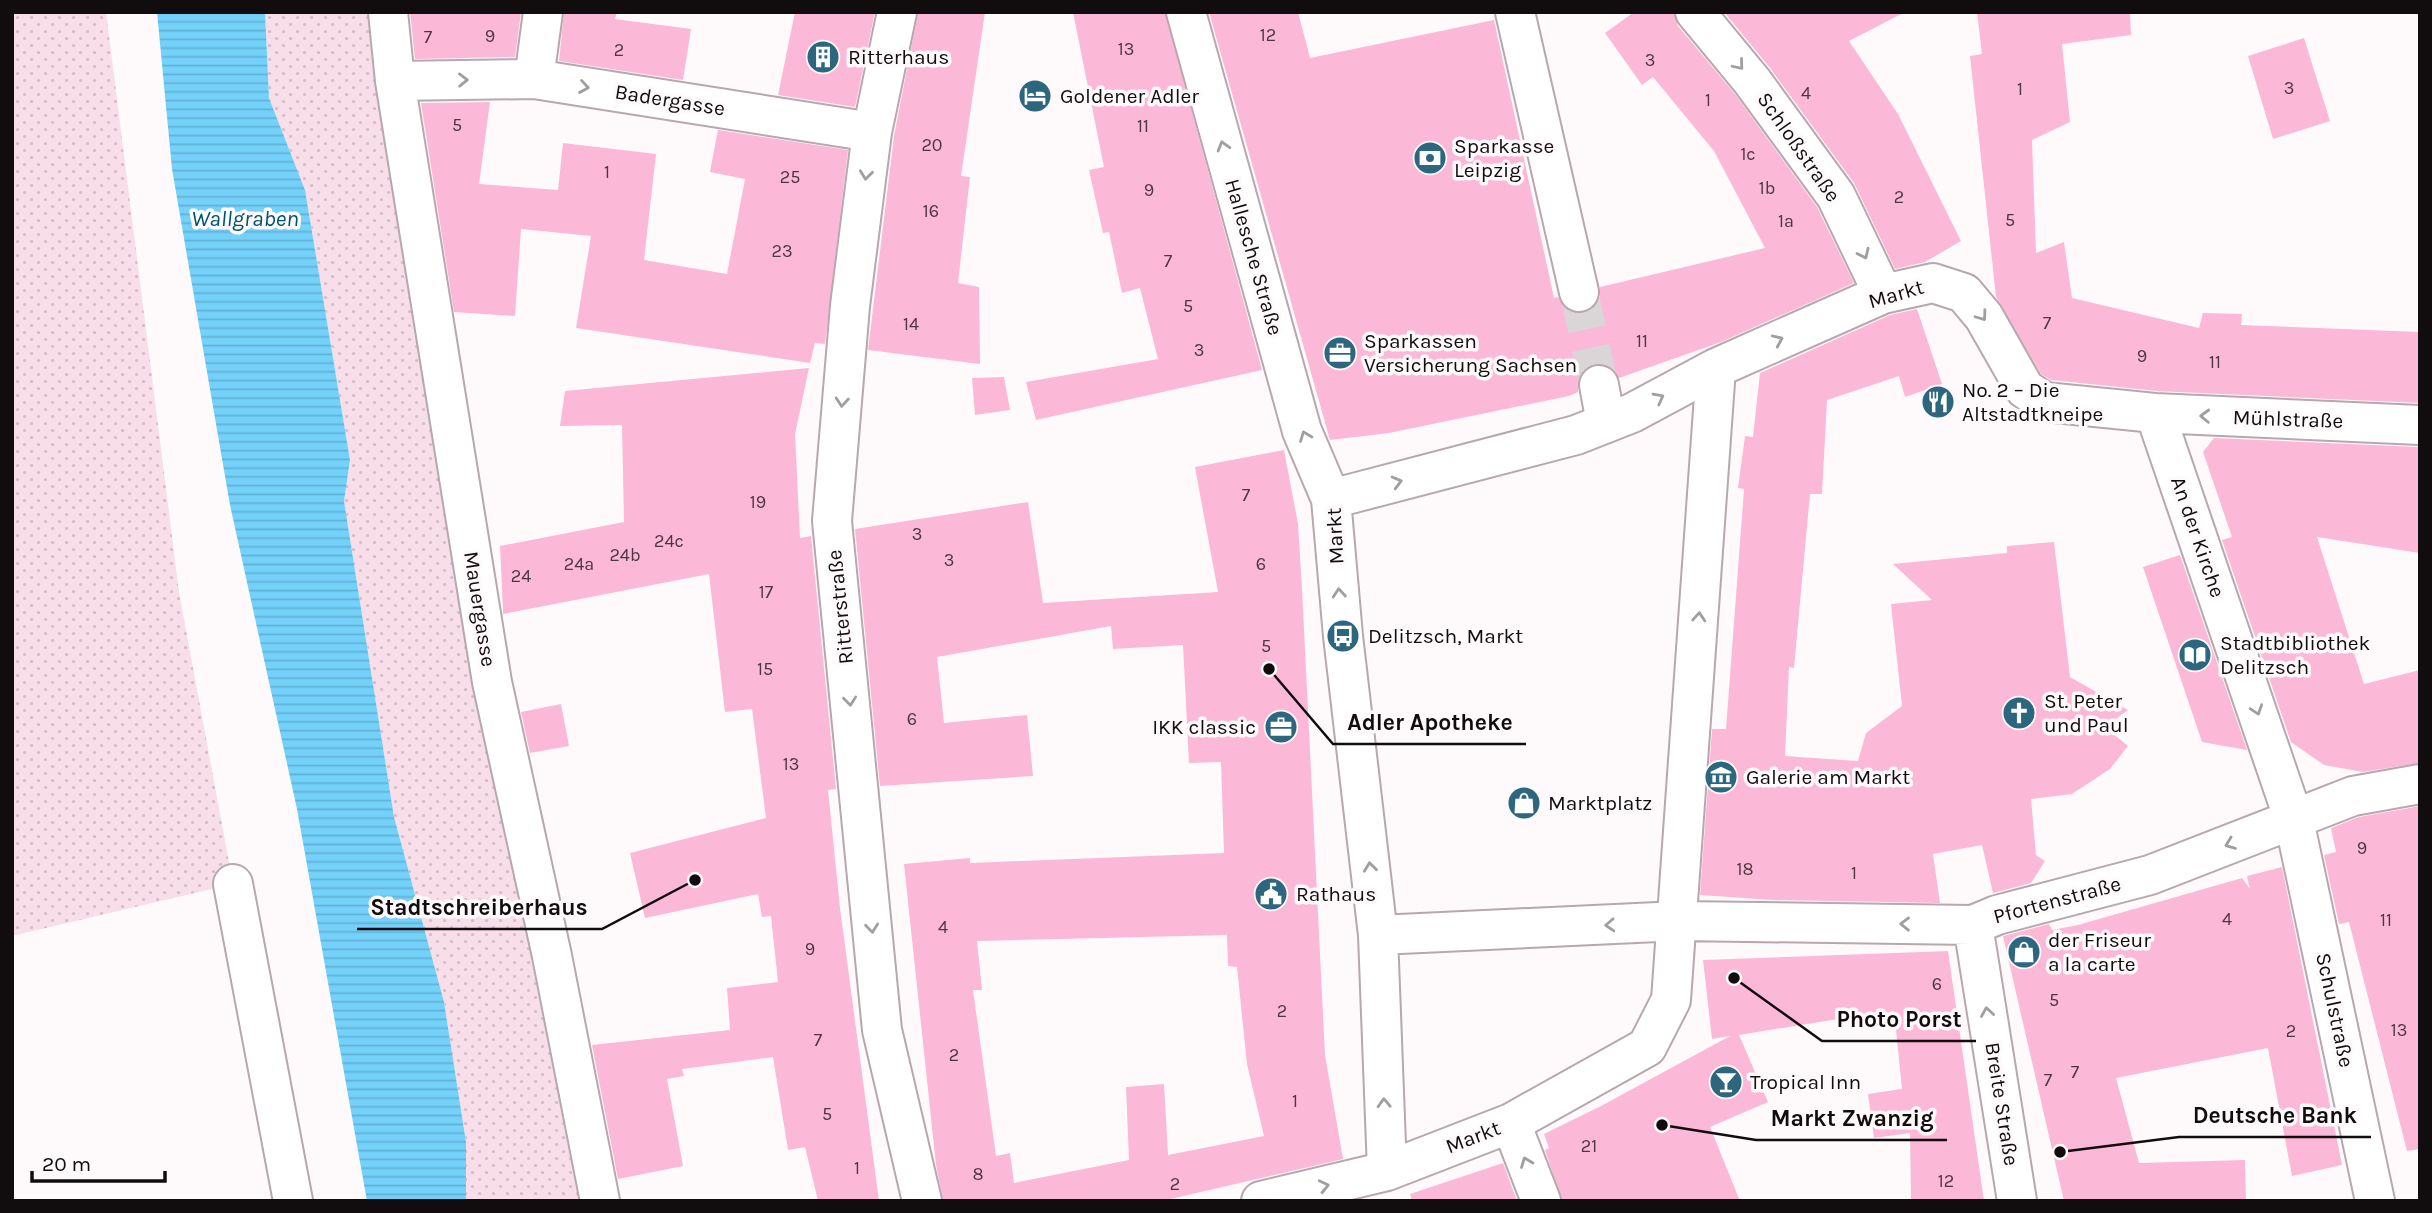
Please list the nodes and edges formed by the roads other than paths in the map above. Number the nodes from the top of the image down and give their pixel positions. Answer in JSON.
{"nodes":[{"id":1,"x":388,"y":12,"type":"edge"},
{"id":2,"x":543,"y":12,"type":"edge"},
{"id":3,"x":897,"y":12,"type":"edge"},
{"id":4,"x":1186,"y":12,"type":"edge"},
{"id":5,"x":1515,"y":12,"type":"edge"},
{"id":6,"x":1695,"y":12,"type":"edge"},
{"id":7,"x":534,"y":79,"type":"junction"},
{"id":8,"x":395,"y":81,"type":"junction"},
{"id":9,"x":872,"y":132,"type":"junction"},
{"id":10,"x":1579,"y":292,"type":"tunnel mouth"},
{"id":11,"x":1883,"y":294,"type":"junction"},
{"id":12,"x":1716,"y":368,"type":"junction"},
{"id":13,"x":1599,"y":385,"type":"tunnel mouth"},
{"id":14,"x":2155,"y":414,"type":"junction"},
{"id":15,"x":1606,"y":423,"type":"junction"},
{"id":16,"x":2420,"y":425,"type":"edge"},
{"id":17,"x":1331,"y":499,"type":"junction"},
{"id":18,"x":2420,"y":784,"type":"edge"},
{"id":19,"x":2294,"y":820,"type":"junction"},
{"id":20,"x":233,"y":884,"type":"dead end"},
{"id":21,"x":1679,"y":921,"type":"junction"},
{"id":22,"x":1973,"y":925,"type":"junction"},
{"id":23,"x":1378,"y":935,"type":"junction"},
{"id":24,"x":1511,"y":1122,"type":"junction"},
{"id":25,"x":1387,"y":1171,"type":"junction"},
{"id":26,"x":293,"y":1201,"type":"edge"},
{"id":27,"x":600,"y":1201,"type":"edge"},
{"id":28,"x":922,"y":1201,"type":"edge"},
{"id":29,"x":1261,"y":1201,"type":"edge"},
{"id":30,"x":1541,"y":1201,"type":"edge"},
{"id":31,"x":2017,"y":1201,"type":"edge"},
{"id":32,"x":2375,"y":1201,"type":"edge"}],
"edges":[{"from":1,"to":8,"type":"street","name":"Mauergasse"},
{"from":2,"to":7,"type":"street"},
{"from":3,"to":9,"type":"street","name":"Ritterstraße"},
{"from":17,"to":4,"type":"street","name":"Hallesche Straße","one_way":true},
{"from":5,"to":10,"type":"street"},
{"from":6,"to":11,"type":"street","name":"Schloßstraße","one_way":true},
{"from":8,"to":7,"type":"street","name":"Badergasse","one_way":true},
{"from":7,"to":9,"type":"street","name":"Badergasse","one_way":true},
{"from":8,"to":27,"type":"street","name":"Mauergasse"},
{"from":9,"to":28,"type":"street","name":"Ritterstraße","one_way":true},
{"from":12,"to":11,"type":"street","name":"Markt","one_way":true},
{"from":11,"to":14,"type":"street","name":"Markt","one_way":true},
{"from":15,"to":12,"type":"street","name":"Markt","one_way":true},
{"from":21,"to":12,"type":"street","name":"Markt","one_way":true},
{"from":13,"to":15,"type":"street"},
{"from":16,"to":14,"type":"street","name":"Mühlstraße","one_way":true},
{"from":14,"to":19,"type":"street","name":"An der Kirche","one_way":true},
{"from":17,"to":15,"type":"street","name":"Markt","one_way":true},
{"from":23,"to":17,"type":"street","name":"Markt","one_way":true},
{"from":18,"to":19,"type":"street","name":"Pfortenstraße"},
{"from":19,"to":22,"type":"street","name":"Pfortenstraße","one_way":true},
{"from":19,"to":32,"type":"street","name":"Schulstraße"},
{"from":20,"to":26,"type":"street"},
{"from":22,"to":21,"type":"street","name":"Pfortenstraße","one_way":true},
{"from":21,"to":23,"type":"street","one_way":true},
{"from":21,"to":24,"type":"street","name":"Markt"},
{"from":31,"to":22,"type":"street","name":"Breite Straße","one_way":true},
{"from":25,"to":23,"type":"street","name":"Markt","one_way":true},
{"from":24,"to":25,"type":"street","name":"Markt"},
{"from":30,"to":24,"type":"street","one_way":true},
{"from":29,"to":25,"type":"street","one_way":true}]}
